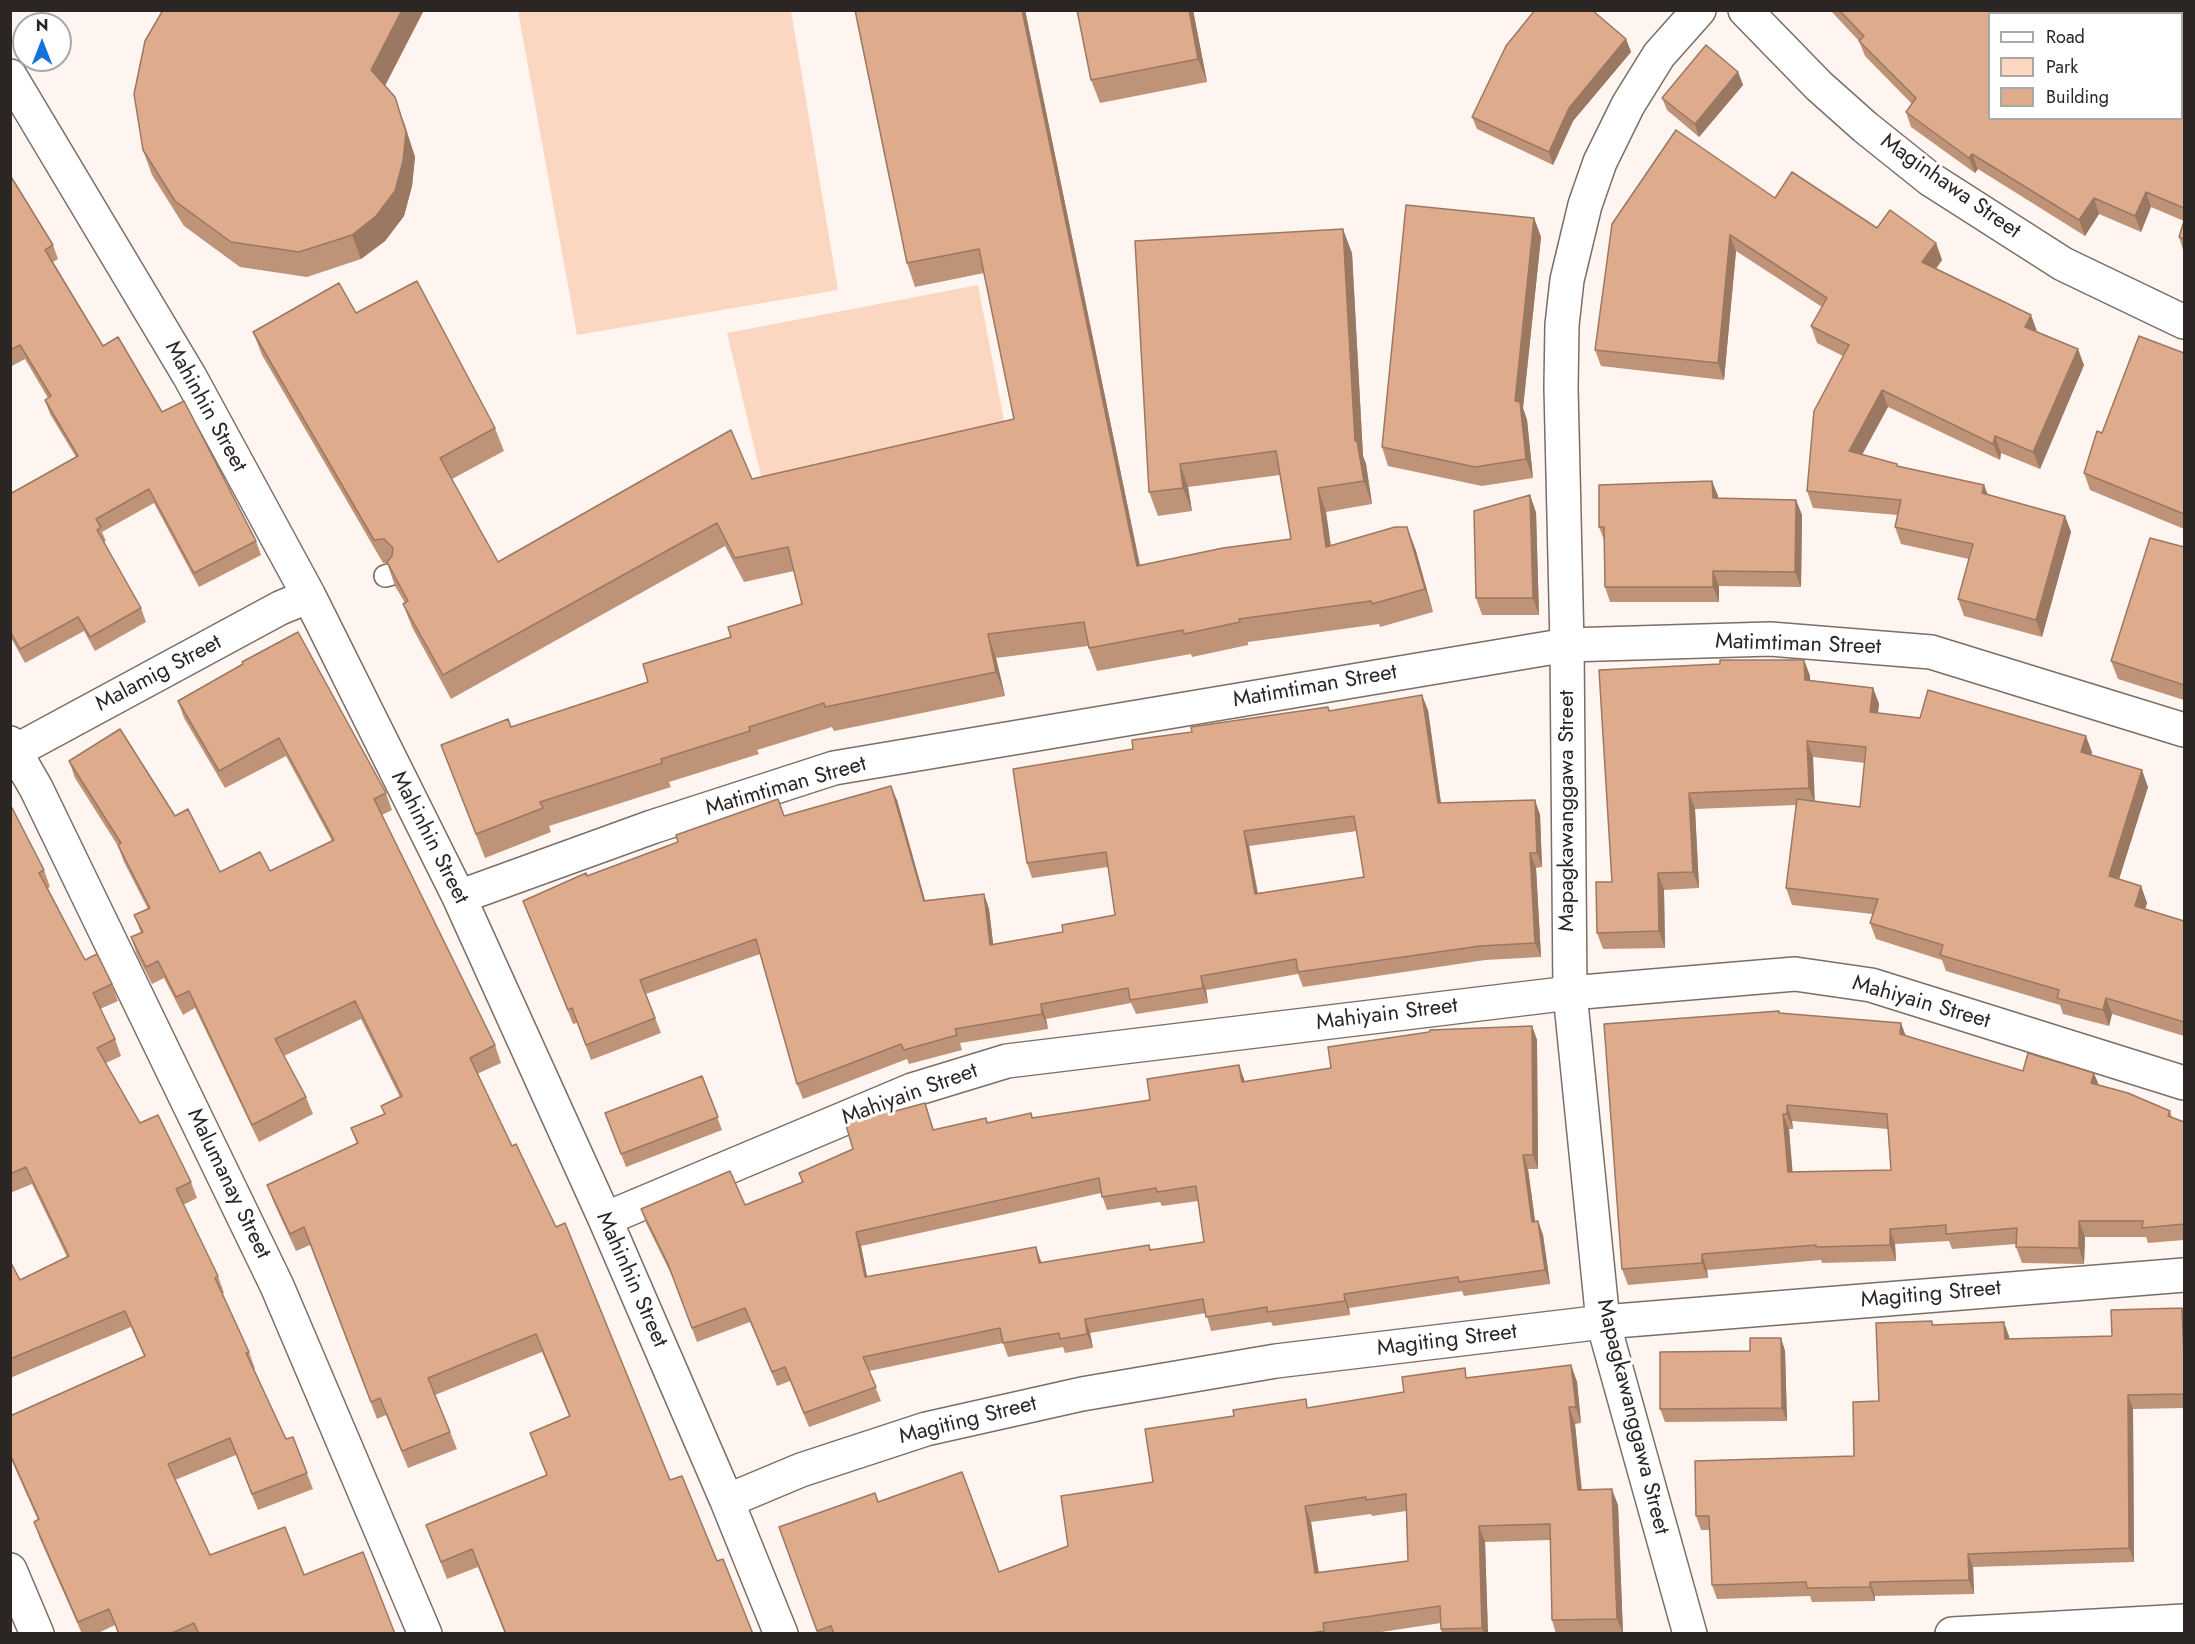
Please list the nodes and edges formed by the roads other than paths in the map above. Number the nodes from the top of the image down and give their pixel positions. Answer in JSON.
{"nodes":[{"id":1,"x":1699,"y":10,"type":"edge"},
{"id":2,"x":1745,"y":10,"type":"edge"},
{"id":3,"x":10,"y":76,"type":"edge"},
{"id":4,"x":2184,"y":322,"type":"edge"},
{"id":5,"x":309,"y":596,"type":"junction"},
{"id":6,"x":1567,"y":645,"type":"junction"},
{"id":7,"x":2184,"y":730,"type":"edge"},
{"id":8,"x":12,"y":750,"type":"edge"},
{"id":9,"x":459,"y":897,"type":"junction"},
{"id":10,"x":1570,"y":993,"type":"junction"},
{"id":11,"x":2184,"y":1083,"type":"edge"},
{"id":12,"x":605,"y":1219,"type":"junction"},
{"id":13,"x":2184,"y":1275,"type":"edge"},
{"id":14,"x":1603,"y":1322,"type":"junction"},
{"id":15,"x":727,"y":1501,"type":"junction"},
{"id":16,"x":10,"y":1570,"type":"edge"},
{"id":17,"x":2184,"y":1621,"type":"edge"},
{"id":18,"x":37,"y":1634,"type":"edge"},
{"id":19,"x":425,"y":1634,"type":"edge"},
{"id":20,"x":781,"y":1634,"type":"edge"},
{"id":21,"x":1690,"y":1634,"type":"edge"},
{"id":22,"x":1952,"y":1634,"type":"edge"}],
"edges":[{"from":1,"to":6,"type":"street","name":"Mapagkawanggawa Street"},
{"from":2,"to":4,"type":"street","name":"Maginhawa Street"},
{"from":3,"to":5,"type":"street","name":"Mahinhin Street"},
{"from":5,"to":8,"type":"street","name":"Malamig Street"},
{"from":5,"to":9,"type":"street","name":"Mahinhin Street"},
{"from":6,"to":7,"type":"street","name":"Matimtiman Street"},
{"from":6,"to":9,"type":"street","name":"Matimtiman Street"},
{"from":6,"to":10,"type":"street","name":"Mapagkawanggawa Street"},
{"from":8,"to":19,"type":"street","name":"Malumanay Street"},
{"from":9,"to":12,"type":"street","name":"Mahinhin Street"},
{"from":10,"to":11,"type":"street","name":"Mahiyain Street"},
{"from":10,"to":12,"type":"street","name":"Mahiyain Street"},
{"from":10,"to":14,"type":"street","name":"Mapagkawanggawa Street"},
{"from":12,"to":15,"type":"street","name":"Mahinhin Street"},
{"from":13,"to":14,"type":"street","name":"Magiting Street"},
{"from":14,"to":15,"type":"street","name":"Magiting Street"},
{"from":14,"to":21,"type":"street","name":"Mapagkawanggawa Street"},
{"from":15,"to":20,"type":"street","name":"Mahinhin Street"},
{"from":16,"to":18,"type":"street"},
{"from":17,"to":22,"type":"street"}]}
